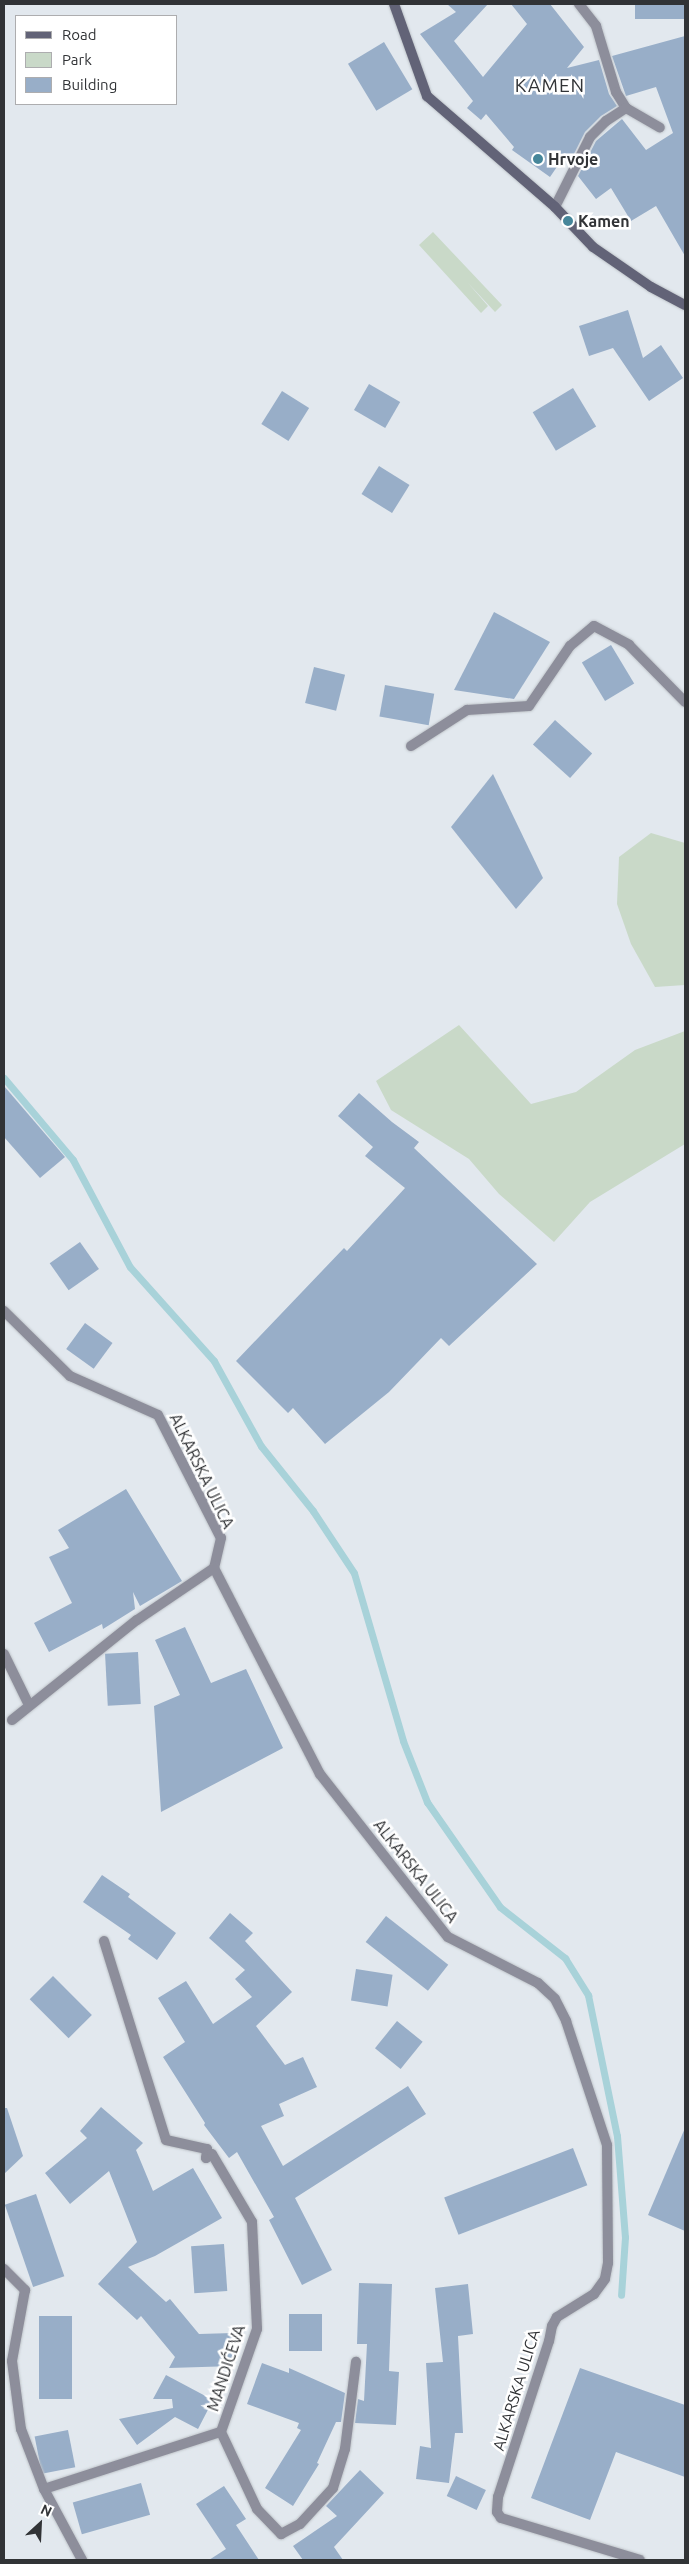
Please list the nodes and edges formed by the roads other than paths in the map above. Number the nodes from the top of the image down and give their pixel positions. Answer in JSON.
{"nodes":[{"id":1,"x":394,"y":4,"type":"edge"},
{"id":2,"x":579,"y":4,"type":"edge"},
{"id":3,"x":626,"y":108,"type":"junction"},
{"id":4,"x":660,"y":128,"type":"dead end"},
{"id":5,"x":556,"y":207,"type":"junction"},
{"id":6,"x":685,"y":305,"type":"edge"},
{"id":7,"x":685,"y":702,"type":"edge"},
{"id":8,"x":410,"y":746,"type":"dead end"},
{"id":9,"x":4,"y":1311,"type":"edge"},
{"id":10,"x":214,"y":1568,"type":"junction"},
{"id":11,"x":4,"y":1654,"type":"edge"},
{"id":12,"x":29,"y":1705,"type":"junction"},
{"id":13,"x":12,"y":1720,"type":"dead end"},
{"id":14,"x":104,"y":1942,"type":"dead end"},
{"id":15,"x":4,"y":2269,"type":"edge"},
{"id":16,"x":356,"y":2362,"type":"dead end"},
{"id":17,"x":221,"y":2432,"type":"junction"},
{"id":18,"x":44,"y":2489,"type":"junction"},
{"id":19,"x":82,"y":2560,"type":"edge"},
{"id":20,"x":640,"y":2560,"type":"edge"}],
"edges":[{"from":1,"to":5,"type":"street"},
{"from":2,"to":3,"type":"street"},
{"from":3,"to":4,"type":"street"},
{"from":3,"to":5,"type":"street"},
{"from":5,"to":6,"type":"street"},
{"from":7,"to":8,"type":"street"},
{"from":9,"to":10,"type":"street","name":"ALKARSKA ULICA"},
{"from":10,"to":12,"type":"street"},
{"from":10,"to":20,"type":"street","name":"ALKARSKA ULICA"},
{"from":11,"to":12,"type":"street"},
{"from":12,"to":13,"type":"street"},
{"from":14,"to":17,"type":"street","name":"MANDIĆEVA"},
{"from":15,"to":18,"type":"street"},
{"from":16,"to":17,"type":"street"},
{"from":17,"to":18,"type":"street","name":"MANDIĆEVA"},
{"from":18,"to":19,"type":"street"}]}
